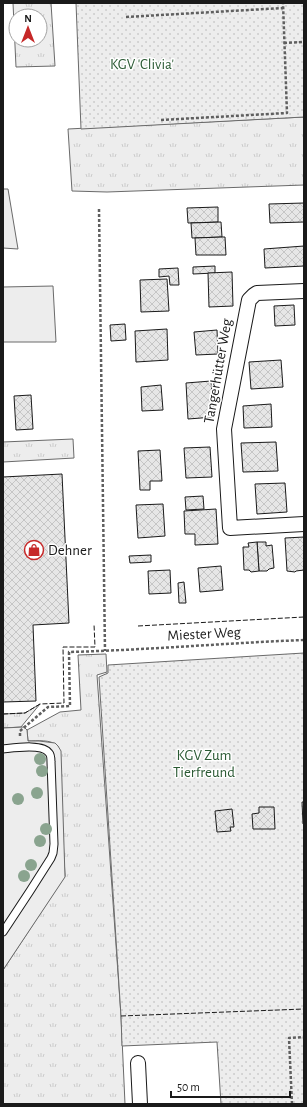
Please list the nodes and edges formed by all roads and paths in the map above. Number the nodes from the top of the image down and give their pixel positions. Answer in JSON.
{"nodes":[{"id":1,"x":283,"y":3,"type":"edge"},
{"id":2,"x":283,"y":8,"type":"junction"},
{"id":3,"x":126,"y":17,"type":"dead end"},
{"id":4,"x":304,"y":42,"type":"edge"},
{"id":5,"x":284,"y":43,"type":"junction"},
{"id":6,"x":161,"y":120,"type":"dead end"},
{"id":7,"x":99,"y":210,"type":"dead end"},
{"id":8,"x":304,"y":291,"type":"edge"},
{"id":9,"x":304,"y":524,"type":"edge"},
{"id":10,"x":304,"y":640,"type":"edge"},
{"id":11,"x":105,"y":651,"type":"junction"},
{"id":12,"x":19,"y":748,"type":"junction"},
{"id":13,"x":3,"y":749,"type":"edge"},
{"id":14,"x":3,"y":932,"type":"edge"},
{"id":15,"x":304,"y":1037,"type":"edge"},
{"id":16,"x":138,"y":1063,"type":"dead end"},
{"id":17,"x":140,"y":1104,"type":"edge"},
{"id":18,"x":292,"y":1104,"type":"edge"}],
"edges":[{"from":1,"to":2,"type":"path"},
{"from":2,"to":3,"type":"path"},
{"from":2,"to":5,"type":"path"},
{"from":4,"to":5,"type":"path"},
{"from":5,"to":6,"type":"path"},
{"from":7,"to":11,"type":"path"},
{"from":8,"to":9,"type":"street","name":"Tangerhütter Weg"},
{"from":10,"to":11,"type":"path","name":"Miester Weg"},
{"from":11,"to":12,"type":"path","name":"Miester Weg"},
{"from":12,"to":13,"type":"lane"},
{"from":12,"to":14,"type":"lane"},
{"from":15,"to":18,"type":"path"},
{"from":16,"to":17,"type":"street"}]}
